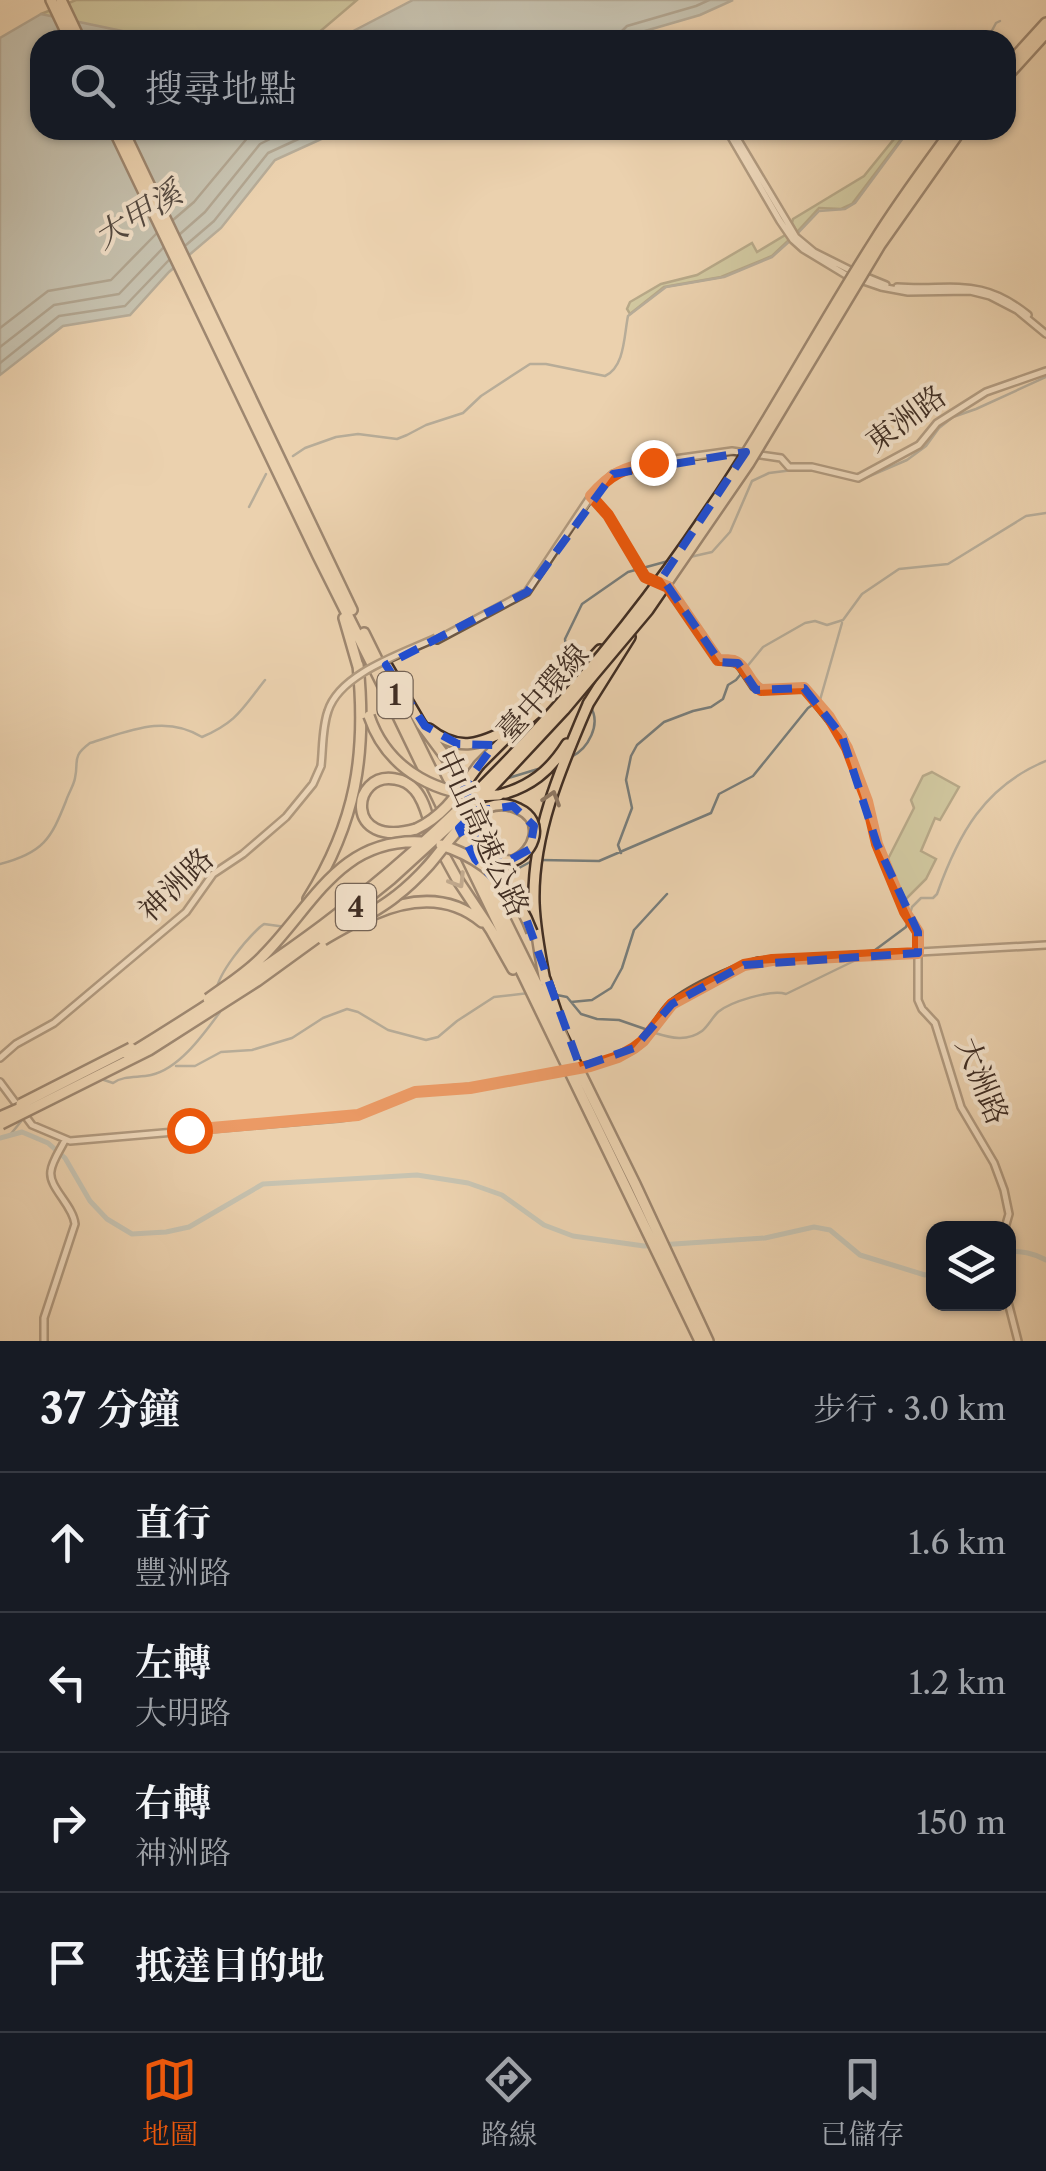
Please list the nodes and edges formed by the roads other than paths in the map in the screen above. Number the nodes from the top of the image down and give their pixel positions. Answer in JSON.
{"nodes":[{"id":1,"x":51,"y":0,"type":"edge"},
{"id":2,"x":61,"y":0,"type":"edge"},
{"id":3,"x":1046,"y":22,"type":"edge"},
{"id":4,"x":65,"y":30,"type":"edge"},
{"id":5,"x":75,"y":30,"type":"edge"},
{"id":6,"x":1046,"y":33,"type":"edge"},
{"id":7,"x":1016,"y":56,"type":"edge"},
{"id":8,"x":1016,"y":66,"type":"edge"},
{"id":9,"x":119,"y":140,"type":"edge"},
{"id":10,"x":128,"y":140,"type":"edge"},
{"id":11,"x":736,"y":140,"type":"edge"},
{"id":12,"x":945,"y":140,"type":"edge"},
{"id":13,"x":954,"y":140,"type":"edge"},
{"id":14,"x":1046,"y":332,"type":"edge"},
{"id":15,"x":1046,"y":371,"type":"edge"},
{"id":16,"x":255,"y":414,"type":"junction"},
{"id":17,"x":789,"y":467,"type":"joint"},
{"id":18,"x":591,"y":496,"type":"junction"},
{"id":19,"x":318,"y":556,"type":"junction"},
{"id":20,"x":643,"y":609,"type":"junction"},
{"id":21,"x":354,"y":615,"type":"junction"},
{"id":22,"x":562,"y":691,"type":"junction"},
{"id":23,"x":589,"y":702,"type":"junction"},
{"id":24,"x":414,"y":712,"type":"junction"},
{"id":25,"x":366,"y":716,"type":"junction"},
{"id":26,"x":299,"y":914,"type":"junction"},
{"id":27,"x":346,"y":927,"type":"junction"},
{"id":28,"x":534,"y":930,"type":"junction"},
{"id":29,"x":499,"y":943,"type":"junction"},
{"id":30,"x":1046,"y":946,"type":"edge"},
{"id":31,"x":918,"y":953,"type":"junction"},
{"id":32,"x":528,"y":985,"type":"junction"},
{"id":33,"x":539,"y":1000,"type":"junction"},
{"id":34,"x":0,"y":1058,"type":"edge"},
{"id":35,"x":0,"y":1082,"type":"edge"},
{"id":36,"x":0,"y":1120,"type":"edge"},
{"id":37,"x":64,"y":1142,"type":"junction"},
{"id":38,"x":1007,"y":1221,"type":"edge"},
{"id":39,"x":652,"y":1232,"type":"junction"},
{"id":40,"x":664,"y":1256,"type":"junction"},
{"id":41,"x":1010,"y":1311,"type":"edge"},
{"id":42,"x":44,"y":1341,"type":"edge"},
{"id":43,"x":700,"y":1341,"type":"edge"},
{"id":44,"x":708,"y":1341,"type":"edge"},
{"id":45,"x":1018,"y":1341,"type":"edge"}],
"edges":[{"from":1,"to":4,"type":"highway"},
{"from":2,"to":5,"type":"highway"},
{"from":3,"to":7,"type":"highway"},
{"from":6,"to":8,"type":"highway"},
{"from":9,"to":16,"type":"highway","name":"中山高速公路","number":"1"},
{"from":10,"to":16,"type":"highway","name":"中山高速公路","number":"1"},
{"from":11,"to":14,"type":"street"},
{"from":12,"to":20,"type":"highway","name":"臺中環線","number":"4","bridge":true},
{"from":13,"to":20,"type":"highway","name":"臺中環線","number":"4","bridge":true},
{"from":15,"to":17,"type":"street","name":"東洲路"},
{"from":16,"to":19,"type":"highway","name":"中山高速公路","number":"1"},
{"from":16,"to":21,"type":"highway","name":"中山高速公路","number":"1"},
{"from":17,"to":18,"type":"street","name":"神洲路"},
{"from":18,"to":31,"type":"street","name":"大洲路"},
{"from":18,"to":34,"type":"street","name":"神洲路","bridge":true},
{"from":19,"to":25,"type":"highway"},
{"from":19,"to":32,"type":"highway","name":"中山高速公路","number":"1"},
{"from":20,"to":22,"type":"highway","bridge":true},
{"from":20,"to":23,"type":"highway","bridge":true},
{"from":20,"to":36,"type":"highway","name":"臺中環線","number":"4","bridge":true},
{"from":21,"to":24,"type":"highway"},
{"from":21,"to":32,"type":"highway","name":"中山高速公路","number":"1"},
{"from":22,"to":24,"type":"highway"},
{"from":22,"to":29,"type":"highway","one_way":true,"bridge":true},
{"from":23,"to":25,"type":"highway","bridge":true},
{"from":28,"to":23,"type":"highway","one_way":true},
{"from":24,"to":27,"type":"highway","bridge":true},
{"from":25,"to":26,"type":"highway","bridge":true},
{"from":26,"to":28,"type":"highway","bridge":true},
{"from":26,"to":36,"type":"highway","bridge":true},
{"from":27,"to":29,"type":"highway","bridge":true},
{"from":27,"to":36,"type":"highway","bridge":true},
{"from":28,"to":33,"type":"highway"},
{"from":29,"to":32,"type":"highway"},
{"from":30,"to":31,"type":"street"},
{"from":31,"to":37,"type":"street","bridge":true},
{"from":31,"to":38,"type":"street","name":"大洲路"},
{"from":32,"to":33,"type":"highway","name":"中山高速公路","number":"1"},
{"from":33,"to":39,"type":"highway","name":"中山高速公路","number":"1"},
{"from":33,"to":39,"type":"highway","name":"中山高速公路","number":"1"},
{"from":35,"to":37,"type":"street"},
{"from":37,"to":42,"type":"street"},
{"from":39,"to":40,"type":"highway","name":"中山高速公路","number":"1"},
{"from":40,"to":43,"type":"highway","name":"中山高速公路","number":"1"},
{"from":40,"to":44,"type":"highway","name":"中山高速公路","number":"1"},
{"from":41,"to":45,"type":"street"}]}
